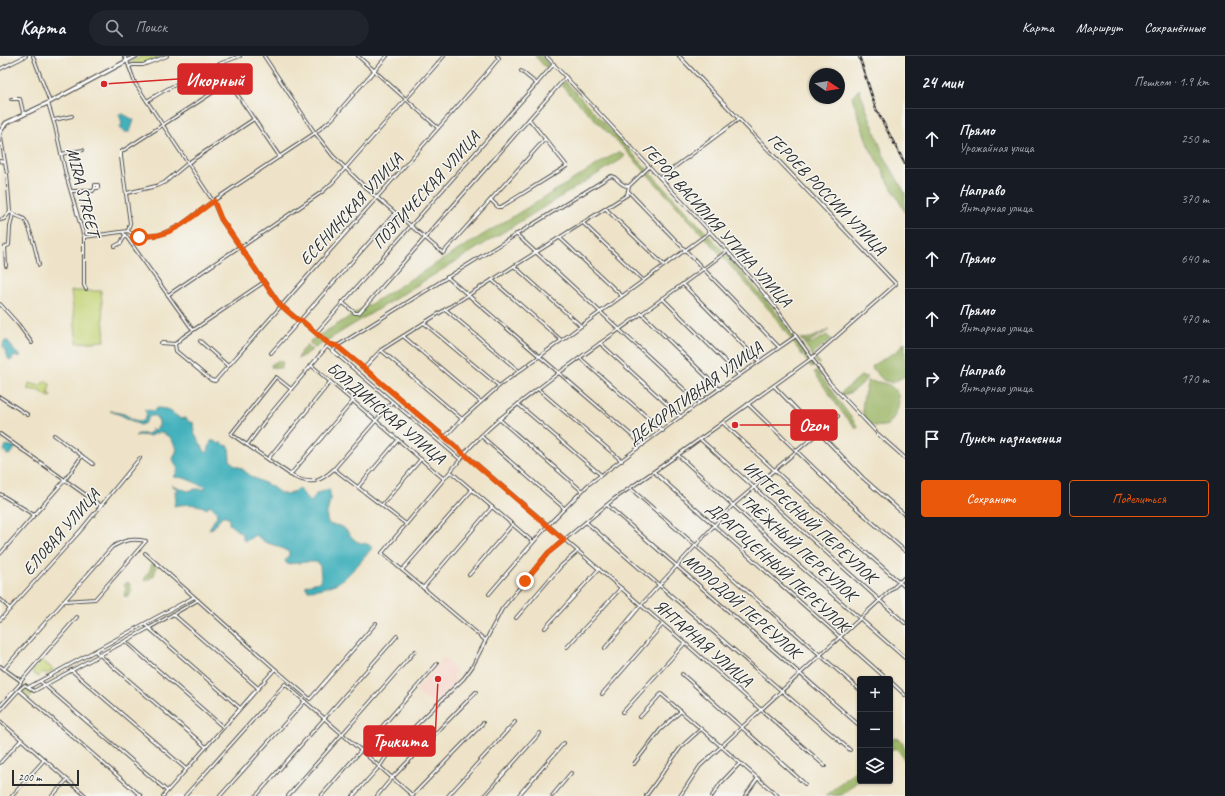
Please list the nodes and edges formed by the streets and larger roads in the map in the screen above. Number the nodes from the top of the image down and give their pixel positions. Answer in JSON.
{"nodes":[{"id":1,"x":26,"y":56,"type":"edge"},
{"id":2,"x":33,"y":56,"type":"edge"},
{"id":3,"x":124,"y":56,"type":"edge"},
{"id":4,"x":136,"y":56,"type":"edge"},
{"id":5,"x":167,"y":56,"type":"edge"},
{"id":6,"x":240,"y":56,"type":"edge"},
{"id":7,"x":264,"y":56,"type":"edge"},
{"id":8,"x":358,"y":56,"type":"edge"},
{"id":9,"x":387,"y":56,"type":"edge"},
{"id":10,"x":444,"y":56,"type":"edge"},
{"id":11,"x":497,"y":56,"type":"edge"},
{"id":12,"x":546,"y":56,"type":"edge"},
{"id":13,"x":679,"y":56,"type":"edge"},
{"id":14,"x":162,"y":57,"type":"edge"},
{"id":15,"x":127,"y":61,"type":"junction"},
{"id":16,"x":219,"y":64,"type":"junction"},
{"id":17,"x":554,"y":64,"type":"junction"},
{"id":18,"x":129,"y":67,"type":"junction"},
{"id":19,"x":0,"y":69,"type":"edge"},
{"id":20,"x":374,"y":70,"type":"junction"},
{"id":21,"x":521,"y":71,"type":"dead end"},
{"id":22,"x":566,"y":77,"type":"junction"},
{"id":23,"x":229,"y":82,"type":"junction"},
{"id":24,"x":537,"y":84,"type":"junction"},
{"id":25,"x":11,"y":99,"type":"dead end"},
{"id":26,"x":406,"y":99,"type":"junction"},
{"id":27,"x":49,"y":102,"type":"junction"},
{"id":28,"x":147,"y":102,"type":"junction"},
{"id":29,"x":26,"y":114,"type":"junction"},
{"id":30,"x":72,"y":116,"type":"dead end"},
{"id":31,"x":254,"y":119,"type":"junction"},
{"id":32,"x":529,"y":119,"type":"junction"},
{"id":33,"x":739,"y":119,"type":"junction"},
{"id":34,"x":54,"y":120,"type":"junction"},
{"id":35,"x":0,"y":122,"type":"edge"},
{"id":36,"x":3,"y":126,"type":"junction"},
{"id":37,"x":163,"y":126,"type":"junction"},
{"id":38,"x":438,"y":128,"type":"junction"},
{"id":39,"x":0,"y":132,"type":"edge"},
{"id":40,"x":315,"y":133,"type":"junction"},
{"id":41,"x":545,"y":139,"type":"junction"},
{"id":42,"x":83,"y":150,"type":"dead end"},
{"id":43,"x":61,"y":154,"type":"junction"},
{"id":44,"x":280,"y":156,"type":"junction"},
{"id":45,"x":0,"y":161,"type":"edge"},
{"id":46,"x":6,"y":162,"type":"junction"},
{"id":47,"x":188,"y":163,"type":"junction"},
{"id":48,"x":650,"y":167,"type":"junction"},
{"id":49,"x":345,"y":168,"type":"junction"},
{"id":50,"x":660,"y":178,"type":"junction"},
{"id":51,"x":629,"y":186,"type":"junction"},
{"id":52,"x":96,"y":188,"type":"dead end"},
{"id":53,"x":71,"y":191,"type":"junction"},
{"id":54,"x":628,"y":191,"type":"junction"},
{"id":55,"x":127,"y":193,"type":"junction"},
{"id":56,"x":377,"y":198,"type":"junction"},
{"id":57,"x":491,"y":200,"type":"junction"},
{"id":58,"x":214,"y":201,"type":"junction"},
{"id":59,"x":606,"y":208,"type":"junction"},
{"id":60,"x":10,"y":212,"type":"junction"},
{"id":61,"x":395,"y":213,"type":"junction"},
{"id":62,"x":13,"y":214,"type":"junction"},
{"id":63,"x":0,"y":220,"type":"edge"},
{"id":64,"x":583,"y":223,"type":"junction"},
{"id":65,"x":410,"y":226,"type":"junction"},
{"id":66,"x":128,"y":231,"type":"junction"},
{"id":67,"x":123,"y":232,"type":"junction"},
{"id":68,"x":710,"y":232,"type":"junction"},
{"id":69,"x":516,"y":234,"type":"junction"},
{"id":70,"x":125,"y":235,"type":"junction"},
{"id":71,"x":84,"y":237,"type":"junction"},
{"id":72,"x":560,"y":237,"type":"junction"},
{"id":73,"x":424,"y":238,"type":"junction"},
{"id":74,"x":115,"y":246,"type":"dead end"},
{"id":75,"x":239,"y":247,"type":"junction"},
{"id":76,"x":686,"y":249,"type":"junction"},
{"id":77,"x":727,"y":250,"type":"junction"},
{"id":78,"x":536,"y":252,"type":"junction"},
{"id":79,"x":39,"y":265,"type":"dead end"},
{"id":80,"x":664,"y":265,"type":"junction"},
{"id":81,"x":6,"y":266,"type":"dead end"},
{"id":82,"x":514,"y":266,"type":"junction"},
{"id":83,"x":704,"y":269,"type":"junction"},
{"id":84,"x":447,"y":277,"type":"junction"},
{"id":85,"x":492,"y":280,"type":"junction"},
{"id":86,"x":643,"y":280,"type":"junction"},
{"id":87,"x":264,"y":282,"type":"junction"},
{"id":88,"x":683,"y":284,"type":"junction"},
{"id":89,"x":86,"y":289,"type":"dead end"},
{"id":90,"x":168,"y":295,"type":"junction"},
{"id":91,"x":468,"y":295,"type":"junction"},
{"id":92,"x":622,"y":296,"type":"junction"},
{"id":93,"x":662,"y":298,"type":"junction"},
{"id":94,"x":342,"y":302,"type":"junction"},
{"id":95,"x":0,"y":304,"type":"edge"},
{"id":96,"x":281,"y":306,"type":"junction"},
{"id":97,"x":445,"y":309,"type":"junction"},
{"id":98,"x":601,"y":311,"type":"junction"},
{"id":99,"x":641,"y":313,"type":"junction"},
{"id":100,"x":300,"y":320,"type":"junction"},
{"id":101,"x":424,"y":322,"type":"junction"},
{"id":102,"x":581,"y":326,"type":"junction"},
{"id":103,"x":620,"y":328,"type":"junction"},
{"id":104,"x":193,"y":330,"type":"junction"},
{"id":105,"x":316,"y":332,"type":"junction"},
{"id":106,"x":403,"y":336,"type":"junction"},
{"id":107,"x":796,"y":336,"type":"junction"},
{"id":108,"x":561,"y":340,"type":"junction"},
{"id":109,"x":200,"y":341,"type":"dead end"},
{"id":110,"x":32,"y":343,"type":"dead end"},
{"id":111,"x":161,"y":343,"type":"dead end"},
{"id":112,"x":600,"y":343,"type":"junction"},
{"id":113,"x":175,"y":344,"type":"junction"},
{"id":114,"x":328,"y":346,"type":"junction"},
{"id":115,"x":337,"y":346,"type":"junction"},
{"id":116,"x":779,"y":347,"type":"junction"},
{"id":117,"x":380,"y":350,"type":"junction"},
{"id":118,"x":333,"y":351,"type":"junction"},
{"id":119,"x":271,"y":353,"type":"dead end"},
{"id":120,"x":540,"y":356,"type":"junction"},
{"id":121,"x":580,"y":358,"type":"junction"},
{"id":122,"x":812,"y":358,"type":"junction"},
{"id":123,"x":759,"y":361,"type":"junction"},
{"id":124,"x":228,"y":366,"type":"junction"},
{"id":125,"x":312,"y":366,"type":"junction"},
{"id":126,"x":364,"y":368,"type":"junction"},
{"id":127,"x":519,"y":371,"type":"junction"},
{"id":128,"x":559,"y":373,"type":"junction"},
{"id":129,"x":740,"y":375,"type":"junction"},
{"id":130,"x":330,"y":382,"type":"junction"},
{"id":131,"x":499,"y":386,"type":"junction"},
{"id":132,"x":774,"y":386,"type":"junction"},
{"id":133,"x":291,"y":389,"type":"junction"},
{"id":134,"x":538,"y":389,"type":"junction"},
{"id":135,"x":720,"y":389,"type":"junction"},
{"id":136,"x":0,"y":397,"type":"edge"},
{"id":137,"x":353,"y":401,"type":"junction"},
{"id":138,"x":392,"y":402,"type":"junction"},
{"id":139,"x":481,"y":402,"type":"junction"},
{"id":140,"x":699,"y":403,"type":"junction"},
{"id":141,"x":518,"y":404,"type":"junction"},
{"id":142,"x":748,"y":404,"type":"junction"},
{"id":143,"x":28,"y":415,"type":"dead end"},
{"id":144,"x":838,"y":416,"type":"dead end"},
{"id":145,"x":681,"y":417,"type":"junction"},
{"id":146,"x":462,"y":419,"type":"junction"},
{"id":147,"x":499,"y":419,"type":"junction"},
{"id":148,"x":376,"y":421,"type":"junction"},
{"id":149,"x":723,"y":423,"type":"junction"},
{"id":150,"x":663,"y":431,"type":"junction"},
{"id":151,"x":818,"y":432,"type":"junction"},
{"id":152,"x":0,"y":434,"type":"edge"},
{"id":153,"x":54,"y":436,"type":"dead end"},
{"id":154,"x":481,"y":436,"type":"junction"},
{"id":155,"x":446,"y":437,"type":"junction"},
{"id":156,"x":700,"y":439,"type":"junction"},
{"id":157,"x":398,"y":440,"type":"junction"},
{"id":158,"x":247,"y":445,"type":"junction"},
{"id":159,"x":643,"y":446,"type":"junction"},
{"id":160,"x":796,"y":452,"type":"junction"},
{"id":161,"x":464,"y":454,"type":"junction"},
{"id":162,"x":678,"y":455,"type":"junction"},
{"id":163,"x":82,"y":456,"type":"junction"},
{"id":164,"x":140,"y":458,"type":"dead end"},
{"id":165,"x":905,"y":458,"type":"edge"},
{"id":166,"x":268,"y":459,"type":"junction"},
{"id":167,"x":421,"y":459,"type":"junction"},
{"id":168,"x":460,"y":460,"type":"junction"},
{"id":169,"x":622,"y":461,"type":"junction"},
{"id":170,"x":93,"y":464,"type":"dead end"},
{"id":171,"x":334,"y":469,"type":"junction"},
{"id":172,"x":774,"y":470,"type":"junction"},
{"id":173,"x":451,"y":472,"type":"junction"},
{"id":174,"x":654,"y":472,"type":"junction"},
{"id":175,"x":290,"y":475,"type":"junction"},
{"id":176,"x":601,"y":475,"type":"junction"},
{"id":177,"x":445,"y":479,"type":"junction"},
{"id":178,"x":65,"y":480,"type":"junction"},
{"id":179,"x":358,"y":487,"type":"junction"},
{"id":180,"x":630,"y":488,"type":"junction"},
{"id":181,"x":753,"y":488,"type":"junction"},
{"id":182,"x":472,"y":490,"type":"junction"},
{"id":183,"x":582,"y":491,"type":"junction"},
{"id":184,"x":0,"y":494,"type":"edge"},
{"id":185,"x":101,"y":505,"type":"junction"},
{"id":186,"x":382,"y":505,"type":"junction"},
{"id":187,"x":607,"y":505,"type":"junction"},
{"id":188,"x":732,"y":506,"type":"junction"},
{"id":189,"x":492,"y":507,"type":"junction"},
{"id":190,"x":564,"y":508,"type":"junction"},
{"id":191,"x":34,"y":515,"type":"junction"},
{"id":192,"x":905,"y":515,"type":"edge"},
{"id":193,"x":586,"y":522,"type":"junction"},
{"id":194,"x":406,"y":524,"type":"junction"},
{"id":195,"x":513,"y":524,"type":"junction"},
{"id":196,"x":548,"y":525,"type":"junction"},
{"id":197,"x":714,"y":526,"type":"junction"},
{"id":198,"x":564,"y":540,"type":"junction"},
{"id":199,"x":533,"y":542,"type":"junction"},
{"id":200,"x":696,"y":546,"type":"junction"},
{"id":201,"x":578,"y":551,"type":"junction"},
{"id":202,"x":905,"y":551,"type":"edge"},
{"id":203,"x":145,"y":553,"type":"dead end"},
{"id":204,"x":0,"y":554,"type":"edge"},
{"id":205,"x":678,"y":566,"type":"junction"},
{"id":206,"x":599,"y":569,"type":"junction"},
{"id":207,"x":402,"y":570,"type":"junction"},
{"id":208,"x":469,"y":575,"type":"dead end"},
{"id":209,"x":905,"y":577,"type":"edge"},
{"id":210,"x":900,"y":582,"type":"junction"},
{"id":211,"x":660,"y":586,"type":"junction"},
{"id":212,"x":905,"y":587,"type":"edge"},
{"id":213,"x":423,"y":588,"type":"junction"},
{"id":214,"x":621,"y":588,"type":"junction"},
{"id":215,"x":489,"y":594,"type":"dead end"},
{"id":216,"x":194,"y":597,"type":"junction"},
{"id":217,"x":0,"y":599,"type":"edge"},
{"id":218,"x":198,"y":600,"type":"junction"},
{"id":219,"x":880,"y":600,"type":"junction"},
{"id":220,"x":64,"y":601,"type":"junction"},
{"id":221,"x":641,"y":605,"type":"junction"},
{"id":222,"x":10,"y":609,"type":"junction"},
{"id":223,"x":173,"y":614,"type":"junction"},
{"id":224,"x":77,"y":617,"type":"dead end"},
{"id":225,"x":516,"y":618,"type":"dead end"},
{"id":226,"x":860,"y":618,"type":"junction"},
{"id":227,"x":0,"y":620,"type":"edge"},
{"id":228,"x":376,"y":623,"type":"dead end"},
{"id":229,"x":905,"y":623,"type":"edge"},
{"id":230,"x":144,"y":624,"type":"junction"},
{"id":231,"x":663,"y":624,"type":"junction"},
{"id":232,"x":149,"y":628,"type":"junction"},
{"id":233,"x":546,"y":628,"type":"dead end"},
{"id":234,"x":396,"y":636,"type":"dead end"},
{"id":235,"x":840,"y":637,"type":"junction"},
{"id":236,"x":485,"y":640,"type":"junction"},
{"id":237,"x":124,"y":641,"type":"junction"},
{"id":238,"x":685,"y":643,"type":"junction"},
{"id":239,"x":567,"y":647,"type":"dead end"},
{"id":240,"x":604,"y":648,"type":"dead end"},
{"id":241,"x":95,"y":651,"type":"junction"},
{"id":242,"x":415,"y":651,"type":"dead end"},
{"id":243,"x":100,"y":655,"type":"junction"},
{"id":244,"x":821,"y":655,"type":"junction"},
{"id":245,"x":905,"y":658,"type":"edge"},
{"id":246,"x":436,"y":664,"type":"dead end"},
{"id":247,"x":0,"y":666,"type":"edge"},
{"id":248,"x":4,"y":669,"type":"junction"},
{"id":249,"x":276,"y":669,"type":"junction"},
{"id":250,"x":72,"y":670,"type":"junction"},
{"id":251,"x":801,"y":673,"type":"junction"},
{"id":252,"x":682,"y":674,"type":"dead end"},
{"id":253,"x":884,"y":676,"type":"edge"},
{"id":254,"x":21,"y":681,"type":"junction"},
{"id":255,"x":40,"y":681,"type":"junction"},
{"id":256,"x":893,"y":684,"type":"edge"},
{"id":257,"x":44,"y":685,"type":"junction"},
{"id":258,"x":29,"y":687,"type":"junction"},
{"id":259,"x":857,"y":687,"type":"edge"},
{"id":260,"x":258,"y":688,"type":"junction"},
{"id":261,"x":18,"y":689,"type":"junction"},
{"id":262,"x":782,"y":691,"type":"junction"},
{"id":263,"x":476,"y":692,"type":"dead end"},
{"id":264,"x":602,"y":694,"type":"dead end"},
{"id":265,"x":905,"y":695,"type":"edge"},
{"id":266,"x":305,"y":701,"type":"junction"},
{"id":267,"x":0,"y":706,"type":"edge"},
{"id":268,"x":240,"y":708,"type":"junction"},
{"id":269,"x":761,"y":710,"type":"junction"},
{"id":270,"x":0,"y":711,"type":"edge"},
{"id":271,"x":681,"y":711,"type":"junction"},
{"id":272,"x":623,"y":712,"type":"dead end"},
{"id":273,"x":640,"y":717,"type":"dead end"},
{"id":274,"x":324,"y":718,"type":"junction"},
{"id":275,"x":0,"y":721,"type":"edge"},
{"id":276,"x":483,"y":722,"type":"dead end"},
{"id":277,"x":515,"y":722,"type":"dead end"},
{"id":278,"x":857,"y":723,"type":"edge"},
{"id":279,"x":224,"y":727,"type":"junction"},
{"id":280,"x":742,"y":728,"type":"junction"},
{"id":281,"x":701,"y":729,"type":"junction"},
{"id":282,"x":540,"y":733,"type":"dead end"},
{"id":283,"x":343,"y":734,"type":"junction"},
{"id":284,"x":21,"y":740,"type":"junction"},
{"id":285,"x":564,"y":743,"type":"dead end"},
{"id":286,"x":206,"y":747,"type":"junction"},
{"id":287,"x":722,"y":747,"type":"junction"},
{"id":288,"x":361,"y":750,"type":"junction"},
{"id":289,"x":850,"y":750,"type":"dead end"},
{"id":290,"x":44,"y":760,"type":"junction"},
{"id":291,"x":0,"y":763,"type":"edge"},
{"id":292,"x":740,"y":763,"type":"junction"},
{"id":293,"x":634,"y":764,"type":"dead end"},
{"id":294,"x":380,"y":766,"type":"junction"},
{"id":295,"x":825,"y":766,"type":"dead end"},
{"id":296,"x":186,"y":769,"type":"junction"},
{"id":297,"x":571,"y":773,"type":"dead end"},
{"id":298,"x":392,"y":778,"type":"junction"},
{"id":299,"x":758,"y":778,"type":"junction"},
{"id":300,"x":67,"y":780,"type":"junction"},
{"id":301,"x":805,"y":784,"type":"dead end"},
{"id":302,"x":167,"y":791,"type":"junction"},
{"id":303,"x":776,"y":795,"type":"edge"},
{"id":304,"x":12,"y":796,"type":"edge"},
{"id":305,"x":52,"y":796,"type":"edge"},
{"id":306,"x":86,"y":796,"type":"edge"},
{"id":307,"x":141,"y":796,"type":"edge"},
{"id":308,"x":163,"y":796,"type":"edge"},
{"id":309,"x":185,"y":796,"type":"edge"},
{"id":310,"x":220,"y":796,"type":"edge"},
{"id":311,"x":256,"y":796,"type":"edge"},
{"id":312,"x":288,"y":796,"type":"edge"},
{"id":313,"x":321,"y":796,"type":"edge"},
{"id":314,"x":353,"y":796,"type":"edge"},
{"id":315,"x":377,"y":796,"type":"edge"},
{"id":316,"x":413,"y":796,"type":"edge"},
{"id":317,"x":448,"y":796,"type":"edge"},
{"id":318,"x":484,"y":796,"type":"edge"},
{"id":319,"x":518,"y":796,"type":"edge"},
{"id":320,"x":552,"y":796,"type":"edge"},
{"id":321,"x":646,"y":796,"type":"edge"},
{"id":322,"x":680,"y":796,"type":"edge"},
{"id":323,"x":712,"y":796,"type":"edge"},
{"id":324,"x":745,"y":796,"type":"edge"}],
"edges":[{"from":1,"to":19,"type":"street"},
{"from":2,"to":27,"type":"street","name":"MIRA STREET"},
{"from":3,"to":15,"type":"street"},
{"from":4,"to":15,"type":"street"},
{"from":5,"to":14,"type":"street"},
{"from":6,"to":16,"type":"street"},
{"from":7,"to":40,"type":"street"},
{"from":8,"to":20,"type":"street"},
{"from":9,"to":20,"type":"street"},
{"from":10,"to":26,"type":"street"},
{"from":11,"to":38,"type":"street","name":"ЕСЕНИНСКАЯ УЛИЦА"},
{"from":12,"to":17,"type":"street","name":"ГЕРОЯ ВАСИЛИЯ УТИНА УЛИЦА"},
{"from":13,"to":33,"type":"street","name":"ГЕРОЕВ РОССИИ УЛИЦА"},
{"from":14,"to":18,"type":"street"},
{"from":15,"to":18,"type":"street"},
{"from":15,"to":27,"type":"street"},
{"from":16,"to":23,"type":"street"},
{"from":16,"to":28,"type":"street"},
{"from":17,"to":22,"type":"street","name":"ГЕРОЯ ВАСИЛИЯ УТИНА УЛИЦА"},
{"from":17,"to":24,"type":"street","name":"ПОЭТИЧЕСКАЯ УЛИЦА"},
{"from":18,"to":28,"type":"street"},
{"from":20,"to":26,"type":"street"},
{"from":20,"to":40,"type":"street"},
{"from":21,"to":24,"type":"street"},
{"from":22,"to":32,"type":"street"},
{"from":22,"to":48,"type":"street","name":"ГЕРОЯ ВАСИЛИЯ УТИНА УЛИЦА"},
{"from":23,"to":31,"type":"street"},
{"from":23,"to":37,"type":"street"},
{"from":24,"to":65,"type":"street","name":"ПОЭТИЧЕСКАЯ УЛИЦА"},
{"from":25,"to":29,"type":"street"},
{"from":26,"to":38,"type":"street"},
{"from":26,"to":49,"type":"street"},
{"from":27,"to":29,"type":"street"},
{"from":27,"to":34,"type":"street","name":"MIRA STREET"},
{"from":28,"to":37,"type":"street"},
{"from":29,"to":36,"type":"street"},
{"from":30,"to":34,"type":"street"},
{"from":31,"to":44,"type":"street"},
{"from":31,"to":47,"type":"street"},
{"from":32,"to":41,"type":"street"},
{"from":32,"to":73,"type":"street"},
{"from":33,"to":50,"type":"street"},
{"from":33,"to":122,"type":"street","name":"ГЕРОЕВ РОССИИ УЛИЦА"},
{"from":34,"to":43,"type":"street","name":"MIRA STREET"},
{"from":35,"to":36,"type":"street"},
{"from":36,"to":39,"type":"street"},
{"from":37,"to":47,"type":"street"},
{"from":37,"to":55,"type":"street"},
{"from":38,"to":56,"type":"street","name":"ЕСЕНИНСКАЯ УЛИЦА"},
{"from":39,"to":46,"type":"street"},
{"from":40,"to":44,"type":"street"},
{"from":40,"to":49,"type":"street"},
{"from":41,"to":57,"type":"street"},
{"from":41,"to":57,"type":"street"},
{"from":42,"to":43,"type":"street"},
{"from":43,"to":53,"type":"street","name":"MIRA STREET"},
{"from":44,"to":58,"type":"street"},
{"from":45,"to":46,"type":"street"},
{"from":46,"to":60,"type":"street"},
{"from":47,"to":55,"type":"street"},
{"from":47,"to":58,"type":"street"},
{"from":48,"to":50,"type":"street","name":"ГЕРОЯ ВАСИЛИЯ УТИНА УЛИЦА"},
{"from":48,"to":51,"type":"street"},
{"from":49,"to":56,"type":"street"},
{"from":49,"to":75,"type":"street"},
{"from":50,"to":68,"type":"street","name":"ГЕРОЯ ВАСИЛИЯ УТИНА УЛИЦА"},
{"from":51,"to":54,"type":"street"},
{"from":51,"to":69,"type":"street"},
{"from":52,"to":53,"type":"street"},
{"from":53,"to":71,"type":"street","name":"MIRA STREET"},
{"from":54,"to":59,"type":"street"},
{"from":54,"to":76,"type":"street","name":"ДЕКОРАТИВНАЯ УЛИЦА"},
{"from":55,"to":66,"type":"street"},
{"from":56,"to":61,"type":"street"},
{"from":56,"to":96,"type":"street","name":"ЕСЕНИНСКАЯ УЛИЦА"},
{"from":57,"to":73,"type":"street"},
{"from":58,"to":66,"type":"street"},
{"from":58,"to":75,"type":"street"},
{"from":59,"to":64,"type":"street"},
{"from":59,"to":80,"type":"street"},
{"from":60,"to":62,"type":"street"},
{"from":60,"to":63,"type":"street"},
{"from":61,"to":65,"type":"street"},
{"from":61,"to":100,"type":"street"},
{"from":62,"to":79,"type":"street"},
{"from":62,"to":81,"type":"street"},
{"from":64,"to":72,"type":"street"},
{"from":64,"to":86,"type":"street"},
{"from":65,"to":73,"type":"street"},
{"from":65,"to":94,"type":"street","name":"ПОЭТИЧЕСКАЯ УЛИЦА"},
{"from":66,"to":67,"type":"street"},
{"from":67,"to":70,"type":"street"},
{"from":67,"to":71,"type":"street"},
{"from":68,"to":76,"type":"street"},
{"from":68,"to":77,"type":"street","name":"ГЕРОЯ ВАСИЛИЯ УТИНА УЛИЦА"},
{"from":69,"to":78,"type":"street"},
{"from":69,"to":84,"type":"street"},
{"from":70,"to":74,"type":"street"},
{"from":70,"to":90,"type":"street"},
{"from":71,"to":89,"type":"street","name":"MIRA STREET"},
{"from":72,"to":78,"type":"street"},
{"from":72,"to":92,"type":"street"},
{"from":73,"to":94,"type":"street"},
{"from":75,"to":87,"type":"street"},
{"from":75,"to":90,"type":"street"},
{"from":76,"to":80,"type":"street"},
{"from":76,"to":83,"type":"street","name":"ДЕКОРАТИВНАЯ УЛИЦА"},
{"from":77,"to":83,"type":"street"},
{"from":77,"to":107,"type":"street","name":"ГЕРОЯ ВАСИЛИЯ УТИНА УЛИЦА"},
{"from":78,"to":82,"type":"street"},
{"from":78,"to":98,"type":"street"},
{"from":80,"to":86,"type":"street"},
{"from":82,"to":85,"type":"street"},
{"from":82,"to":102,"type":"street"},
{"from":83,"to":88,"type":"street"},
{"from":83,"to":116,"type":"street","name":"ДЕКОРАТИВНАЯ УЛИЦА"},
{"from":84,"to":91,"type":"street"},
{"from":84,"to":115,"type":"street"},
{"from":85,"to":91,"type":"street"},
{"from":85,"to":108,"type":"street"},
{"from":86,"to":92,"type":"street"},
{"from":87,"to":96,"type":"street"},
{"from":87,"to":104,"type":"street"},
{"from":88,"to":93,"type":"street"},
{"from":88,"to":123,"type":"street"},
{"from":90,"to":104,"type":"street"},
{"from":91,"to":97,"type":"street"},
{"from":91,"to":120,"type":"street"},
{"from":92,"to":98,"type":"street"},
{"from":93,"to":99,"type":"street"},
{"from":93,"to":129,"type":"street"},
{"from":94,"to":105,"type":"street","name":"ПОЭТИЧЕСКАЯ УЛИЦА"},
{"from":95,"to":110,"type":"street"},
{"from":96,"to":100,"type":"street"},
{"from":96,"to":124,"type":"street","name":"ЕСЕНИНСКАЯ УЛИЦА"},
{"from":97,"to":101,"type":"street"},
{"from":97,"to":127,"type":"street"},
{"from":98,"to":102,"type":"street"},
{"from":98,"to":103,"type":"street"},
{"from":99,"to":103,"type":"street"},
{"from":99,"to":135,"type":"street"},
{"from":100,"to":105,"type":"street"},
{"from":100,"to":119,"type":"street"},
{"from":101,"to":106,"type":"street"},
{"from":101,"to":131,"type":"street"},
{"from":102,"to":108,"type":"street"},
{"from":103,"to":112,"type":"street"},
{"from":103,"to":140,"type":"street"},
{"from":104,"to":113,"type":"street"},
{"from":105,"to":114,"type":"street"},
{"from":106,"to":117,"type":"street"},
{"from":106,"to":139,"type":"street"},
{"from":107,"to":116,"type":"street"},
{"from":107,"to":122,"type":"street","name":"ГЕРОЯ ВАСИЛИЯ УТИНА УЛИЦА"},
{"from":108,"to":120,"type":"street"},
{"from":109,"to":124,"type":"street"},
{"from":111,"to":113,"type":"street"},
{"from":112,"to":121,"type":"street"},
{"from":112,"to":145,"type":"street"},
{"from":113,"to":124,"type":"street","name":"ЕСЕНИНСКАЯ УЛИЦА"},
{"from":114,"to":115,"type":"street"},
{"from":114,"to":118,"type":"street"},
{"from":114,"to":125,"type":"street"},
{"from":115,"to":118,"type":"street"},
{"from":115,"to":126,"type":"street","name":"ЯНТАРНАЯ УЛИЦА"},
{"from":116,"to":123,"type":"street","name":"ДЕКОРАТИВНАЯ УЛИЦА"},
{"from":117,"to":126,"type":"street"},
{"from":117,"to":146,"type":"street"},
{"from":118,"to":138,"type":"street"},
{"from":120,"to":127,"type":"street"},
{"from":120,"to":128,"type":"street"},
{"from":121,"to":128,"type":"street"},
{"from":121,"to":150,"type":"street"},
{"from":122,"to":132,"type":"street"},
{"from":122,"to":165,"type":"street","name":"ГЕРОЯ ВАСИЛИЯ УТИНА УЛИЦА"},
{"from":123,"to":129,"type":"street","name":"ДЕКОРАТИВНАЯ УЛИЦА"},
{"from":125,"to":130,"type":"street","name":"БОЛДИНСКАЯ УЛИЦА"},
{"from":125,"to":133,"type":"street"},
{"from":126,"to":155,"type":"street","name":"ЯНТАРНАЯ УЛИЦА"},
{"from":127,"to":131,"type":"street"},
{"from":128,"to":134,"type":"street"},
{"from":128,"to":159,"type":"street"},
{"from":129,"to":135,"type":"street","name":"ДЕКОРАТИВНАЯ УЛИЦА"},
{"from":130,"to":137,"type":"street","name":"БОЛДИНСКАЯ УЛИЦА"},
{"from":130,"to":166,"type":"street"},
{"from":131,"to":139,"type":"street"},
{"from":132,"to":142,"type":"street"},
{"from":132,"to":151,"type":"street"},
{"from":133,"to":158,"type":"street"},
{"from":133,"to":158,"type":"street"},
{"from":134,"to":141,"type":"street"},
{"from":134,"to":169,"type":"street"},
{"from":135,"to":140,"type":"street","name":"ДЕКОРАТИВНАЯ УЛИЦА"},
{"from":136,"to":143,"type":"street"},
{"from":137,"to":148,"type":"street","name":"БОЛДИНСКАЯ УЛИЦА"},
{"from":137,"to":175,"type":"street"},
{"from":138,"to":148,"type":"street"},
{"from":138,"to":168,"type":"street"},
{"from":139,"to":146,"type":"street"},
{"from":140,"to":145,"type":"street","name":"ДЕКОРАТИВНАЯ УЛИЦА"},
{"from":141,"to":147,"type":"street"},
{"from":141,"to":176,"type":"street"},
{"from":142,"to":149,"type":"street"},
{"from":142,"to":160,"type":"street"},
{"from":144,"to":151,"type":"street"},
{"from":145,"to":150,"type":"street","name":"ДЕКОРАТИВНАЯ УЛИЦА"},
{"from":146,"to":155,"type":"street"},
{"from":147,"to":154,"type":"street"},
{"from":147,"to":183,"type":"street"},
{"from":148,"to":157,"type":"street","name":"БОЛДИНСКАЯ УЛИЦА"},
{"from":148,"to":171,"type":"street"},
{"from":149,"to":156,"type":"street"},
{"from":149,"to":172,"type":"street"},
{"from":150,"to":159,"type":"street","name":"ДЕКОРАТИВНАЯ УЛИЦА"},
{"from":151,"to":160,"type":"street"},
{"from":151,"to":192,"type":"street"},
{"from":152,"to":178,"type":"street"},
{"from":153,"to":163,"type":"street"},
{"from":154,"to":161,"type":"street"},
{"from":154,"to":190,"type":"street"},
{"from":155,"to":161,"type":"street","name":"ЯНТАРНАЯ УЛИЦА"},
{"from":156,"to":162,"type":"street"},
{"from":156,"to":181,"type":"street","name":"ИНТЕРЕСНЫЙ ПЕРЕУЛОК"},
{"from":157,"to":167,"type":"street","name":"БОЛДИНСКАЯ УЛИЦА"},
{"from":157,"to":179,"type":"street"},
{"from":158,"to":166,"type":"street"},
{"from":159,"to":169,"type":"street","name":"ДЕКОРАТИВНАЯ УЛИЦА"},
{"from":160,"to":172,"type":"street"},
{"from":160,"to":202,"type":"street"},
{"from":161,"to":168,"type":"street"},
{"from":161,"to":196,"type":"street","name":"ЯНТАРНАЯ УЛИЦА"},
{"from":162,"to":174,"type":"street"},
{"from":162,"to":188,"type":"street","name":"ТАЁЖНЫЙ ПЕРЕУЛОК"},
{"from":163,"to":170,"type":"street"},
{"from":163,"to":178,"type":"street"},
{"from":164,"to":185,"type":"street","name":"ЕЛОВАЯ УЛИЦА"},
{"from":166,"to":175,"type":"street"},
{"from":167,"to":177,"type":"street","name":"БОЛДИНСКАЯ УЛИЦА"},
{"from":167,"to":186,"type":"street"},
{"from":168,"to":173,"type":"street"},
{"from":169,"to":176,"type":"street","name":"ДЕКОРАТИВНАЯ УЛИЦА"},
{"from":171,"to":175,"type":"street"},
{"from":171,"to":179,"type":"street"},
{"from":172,"to":181,"type":"street"},
{"from":172,"to":210,"type":"street"},
{"from":173,"to":177,"type":"street"},
{"from":173,"to":182,"type":"street"},
{"from":174,"to":180,"type":"street"},
{"from":174,"to":197,"type":"street","name":"ДРАГОЦЕННЫЙ ПЕРЕУЛОК"},
{"from":176,"to":183,"type":"street","name":"ДЕКОРАТИВНАЯ УЛИЦА"},
{"from":177,"to":194,"type":"street"},
{"from":178,"to":185,"type":"street"},
{"from":178,"to":191,"type":"street"},
{"from":179,"to":186,"type":"street"},
{"from":180,"to":187,"type":"street"},
{"from":180,"to":200,"type":"street"},
{"from":181,"to":188,"type":"street"},
{"from":181,"to":219,"type":"street","name":"ИНТЕРЕСНЫЙ ПЕРЕУЛОК"},
{"from":182,"to":189,"type":"street"},
{"from":182,"to":207,"type":"street"},
{"from":183,"to":190,"type":"street","name":"ДЕКОРАТИВНАЯ УЛИЦА"},
{"from":184,"to":191,"type":"street"},
{"from":185,"to":222,"type":"street","name":"ЕЛОВАЯ УЛИЦА"},
{"from":186,"to":194,"type":"street"},
{"from":187,"to":193,"type":"street"},
{"from":187,"to":205,"type":"street","name":"МОЛОДОЙ ПЕРЕУЛОК"},
{"from":188,"to":197,"type":"street"},
{"from":188,"to":226,"type":"street","name":"ТАЁЖНЫЙ ПЕРЕУЛОК"},
{"from":189,"to":195,"type":"street"},
{"from":189,"to":213,"type":"street"},
{"from":190,"to":196,"type":"street","name":"ДЕКОРАТИВНАЯ УЛИЦА"},
{"from":191,"to":204,"type":"street"},
{"from":193,"to":198,"type":"street"},
{"from":193,"to":211,"type":"street"},
{"from":194,"to":207,"type":"street"},
{"from":195,"to":199,"type":"street"},
{"from":195,"to":208,"type":"street"},
{"from":196,"to":198,"type":"street","name":"ЯНТАРНАЯ УЛИЦА"},
{"from":196,"to":199,"type":"street","name":"ДЕКОРАТИВНАЯ УЛИЦА"},
{"from":197,"to":200,"type":"street"},
{"from":197,"to":235,"type":"street","name":"ДРАГОЦЕННЫЙ ПЕРЕУЛОК"},
{"from":198,"to":201,"type":"street","name":"ЯНТАРНАЯ УЛИЦА"},
{"from":198,"to":236,"type":"street"},
{"from":199,"to":215,"type":"street","name":"ДЕКОРАТИВНАЯ УЛИЦА"},
{"from":200,"to":205,"type":"street"},
{"from":200,"to":244,"type":"street"},
{"from":201,"to":206,"type":"street","name":"ЯНТАРНАЯ УЛИЦА"},
{"from":201,"to":225,"type":"street"},
{"from":203,"to":216,"type":"street"},
{"from":205,"to":211,"type":"street"},
{"from":205,"to":251,"type":"street","name":"МОЛОДОЙ ПЕРЕУЛОК"},
{"from":206,"to":214,"type":"street","name":"ЯНТАРНАЯ УЛИЦА"},
{"from":206,"to":233,"type":"street"},
{"from":207,"to":213,"type":"street"},
{"from":209,"to":210,"type":"street"},
{"from":210,"to":212,"type":"street"},
{"from":210,"to":219,"type":"street"},
{"from":211,"to":221,"type":"street"},
{"from":211,"to":262,"type":"street"},
{"from":213,"to":236,"type":"street"},
{"from":214,"to":221,"type":"street","name":"ЯНТАРНАЯ УЛИЦА"},
{"from":214,"to":239,"type":"street"},
{"from":216,"to":218,"type":"street"},
{"from":216,"to":230,"type":"street"},
{"from":217,"to":222,"type":"street"},
{"from":218,"to":223,"type":"street"},
{"from":218,"to":249,"type":"street"},
{"from":219,"to":226,"type":"street"},
{"from":219,"to":229,"type":"street","name":"ИНТЕРЕСНЫЙ ПЕРЕУЛОК"},
{"from":220,"to":220,"type":"street"},
{"from":220,"to":248,"type":"street"},
{"from":221,"to":231,"type":"street","name":"ЯНТАРНАЯ УЛИЦА"},
{"from":221,"to":240,"type":"street"},
{"from":222,"to":227,"type":"street","name":"ЕЛОВАЯ УЛИЦА"},
{"from":223,"to":232,"type":"street"},
{"from":223,"to":260,"type":"street"},
{"from":224,"to":254,"type":"street"},
{"from":226,"to":235,"type":"street"},
{"from":226,"to":245,"type":"street","name":"ТАЁЖНЫЙ ПЕРЕУЛОК"},
{"from":228,"to":249,"type":"street"},
{"from":230,"to":232,"type":"street"},
{"from":230,"to":241,"type":"street"},
{"from":231,"to":238,"type":"street","name":"ЯНТАРНАЯ УЛИЦА"},
{"from":231,"to":264,"type":"street"},
{"from":232,"to":237,"type":"street"},
{"from":232,"to":268,"type":"street"},
{"from":234,"to":274,"type":"street"},
{"from":235,"to":244,"type":"street"},
{"from":235,"to":253,"type":"street","name":"ДРАГОЦЕННЫЙ ПЕРЕУЛОК"},
{"from":236,"to":294,"type":"street"},
{"from":237,"to":243,"type":"street"},
{"from":237,"to":279,"type":"street"},
{"from":238,"to":269,"type":"street","name":"ЯНТАРНАЯ УЛИЦА"},
{"from":238,"to":272,"type":"street"},
{"from":241,"to":243,"type":"street"},
{"from":241,"to":255,"type":"street"},
{"from":242,"to":283,"type":"street"},
{"from":243,"to":250,"type":"street"},
{"from":243,"to":286,"type":"street"},
{"from":244,"to":251,"type":"street"},
{"from":244,"to":259,"type":"street"},
{"from":246,"to":288,"type":"street"},
{"from":247,"to":248,"type":"street"},
{"from":248,"to":254,"type":"street"},
{"from":249,"to":260,"type":"street"},
{"from":250,"to":257,"type":"street"},
{"from":250,"to":296,"type":"street"},
{"from":251,"to":262,"type":"street"},
{"from":251,"to":278,"type":"street","name":"МОЛОДОЙ ПЕРЕУЛОК"},
{"from":252,"to":280,"type":"street"},
{"from":254,"to":261,"type":"street"},
{"from":255,"to":257,"type":"street"},
{"from":255,"to":258,"type":"street"},
{"from":256,"to":265,"type":"street"},
{"from":257,"to":258,"type":"street"},
{"from":257,"to":302,"type":"street"},
{"from":258,"to":261,"type":"street"},
{"from":260,"to":268,"type":"street"},
{"from":261,"to":267,"type":"street"},
{"from":261,"to":270,"type":"street"},
{"from":261,"to":307,"type":"street"},
{"from":262,"to":269,"type":"street"},
{"from":262,"to":289,"type":"street"},
{"from":263,"to":298,"type":"street"},
{"from":266,"to":274,"type":"street"},
{"from":266,"to":309,"type":"street"},
{"from":266,"to":310,"type":"street"},
{"from":268,"to":279,"type":"street"},
{"from":269,"to":280,"type":"street"},
{"from":269,"to":295,"type":"street","name":"ЯНТАРНАЯ УЛИЦА"},
{"from":271,"to":273,"type":"street"},
{"from":271,"to":281,"type":"street"},
{"from":271,"to":293,"type":"street"},
{"from":274,"to":283,"type":"street"},
{"from":274,"to":311,"type":"street"},
{"from":275,"to":284,"type":"street"},
{"from":276,"to":316,"type":"street"},
{"from":277,"to":317,"type":"street"},
{"from":279,"to":286,"type":"street"},
{"from":280,"to":287,"type":"street"},
{"from":280,"to":301,"type":"street"},
{"from":281,"to":287,"type":"street"},
{"from":281,"to":321,"type":"street"},
{"from":282,"to":318,"type":"street"},
{"from":283,"to":288,"type":"street"},
{"from":283,"to":312,"type":"street"},
{"from":284,"to":290,"type":"street"},
{"from":284,"to":291,"type":"street"},
{"from":285,"to":319,"type":"street"},
{"from":286,"to":296,"type":"street"},
{"from":287,"to":292,"type":"street"},
{"from":287,"to":322,"type":"street"},
{"from":288,"to":294,"type":"street"},
{"from":288,"to":313,"type":"street"},
{"from":290,"to":300,"type":"street"},
{"from":290,"to":304,"type":"street"},
{"from":292,"to":299,"type":"street"},
{"from":292,"to":323,"type":"street"},
{"from":294,"to":298,"type":"street"},
{"from":294,"to":314,"type":"street"},
{"from":296,"to":302,"type":"street"},
{"from":297,"to":320,"type":"street"},
{"from":298,"to":315,"type":"street"},
{"from":298,"to":316,"type":"street"},
{"from":299,"to":303,"type":"street"},
{"from":299,"to":324,"type":"street"},
{"from":300,"to":305,"type":"street"},
{"from":300,"to":306,"type":"street"},
{"from":302,"to":308,"type":"street"}]}
